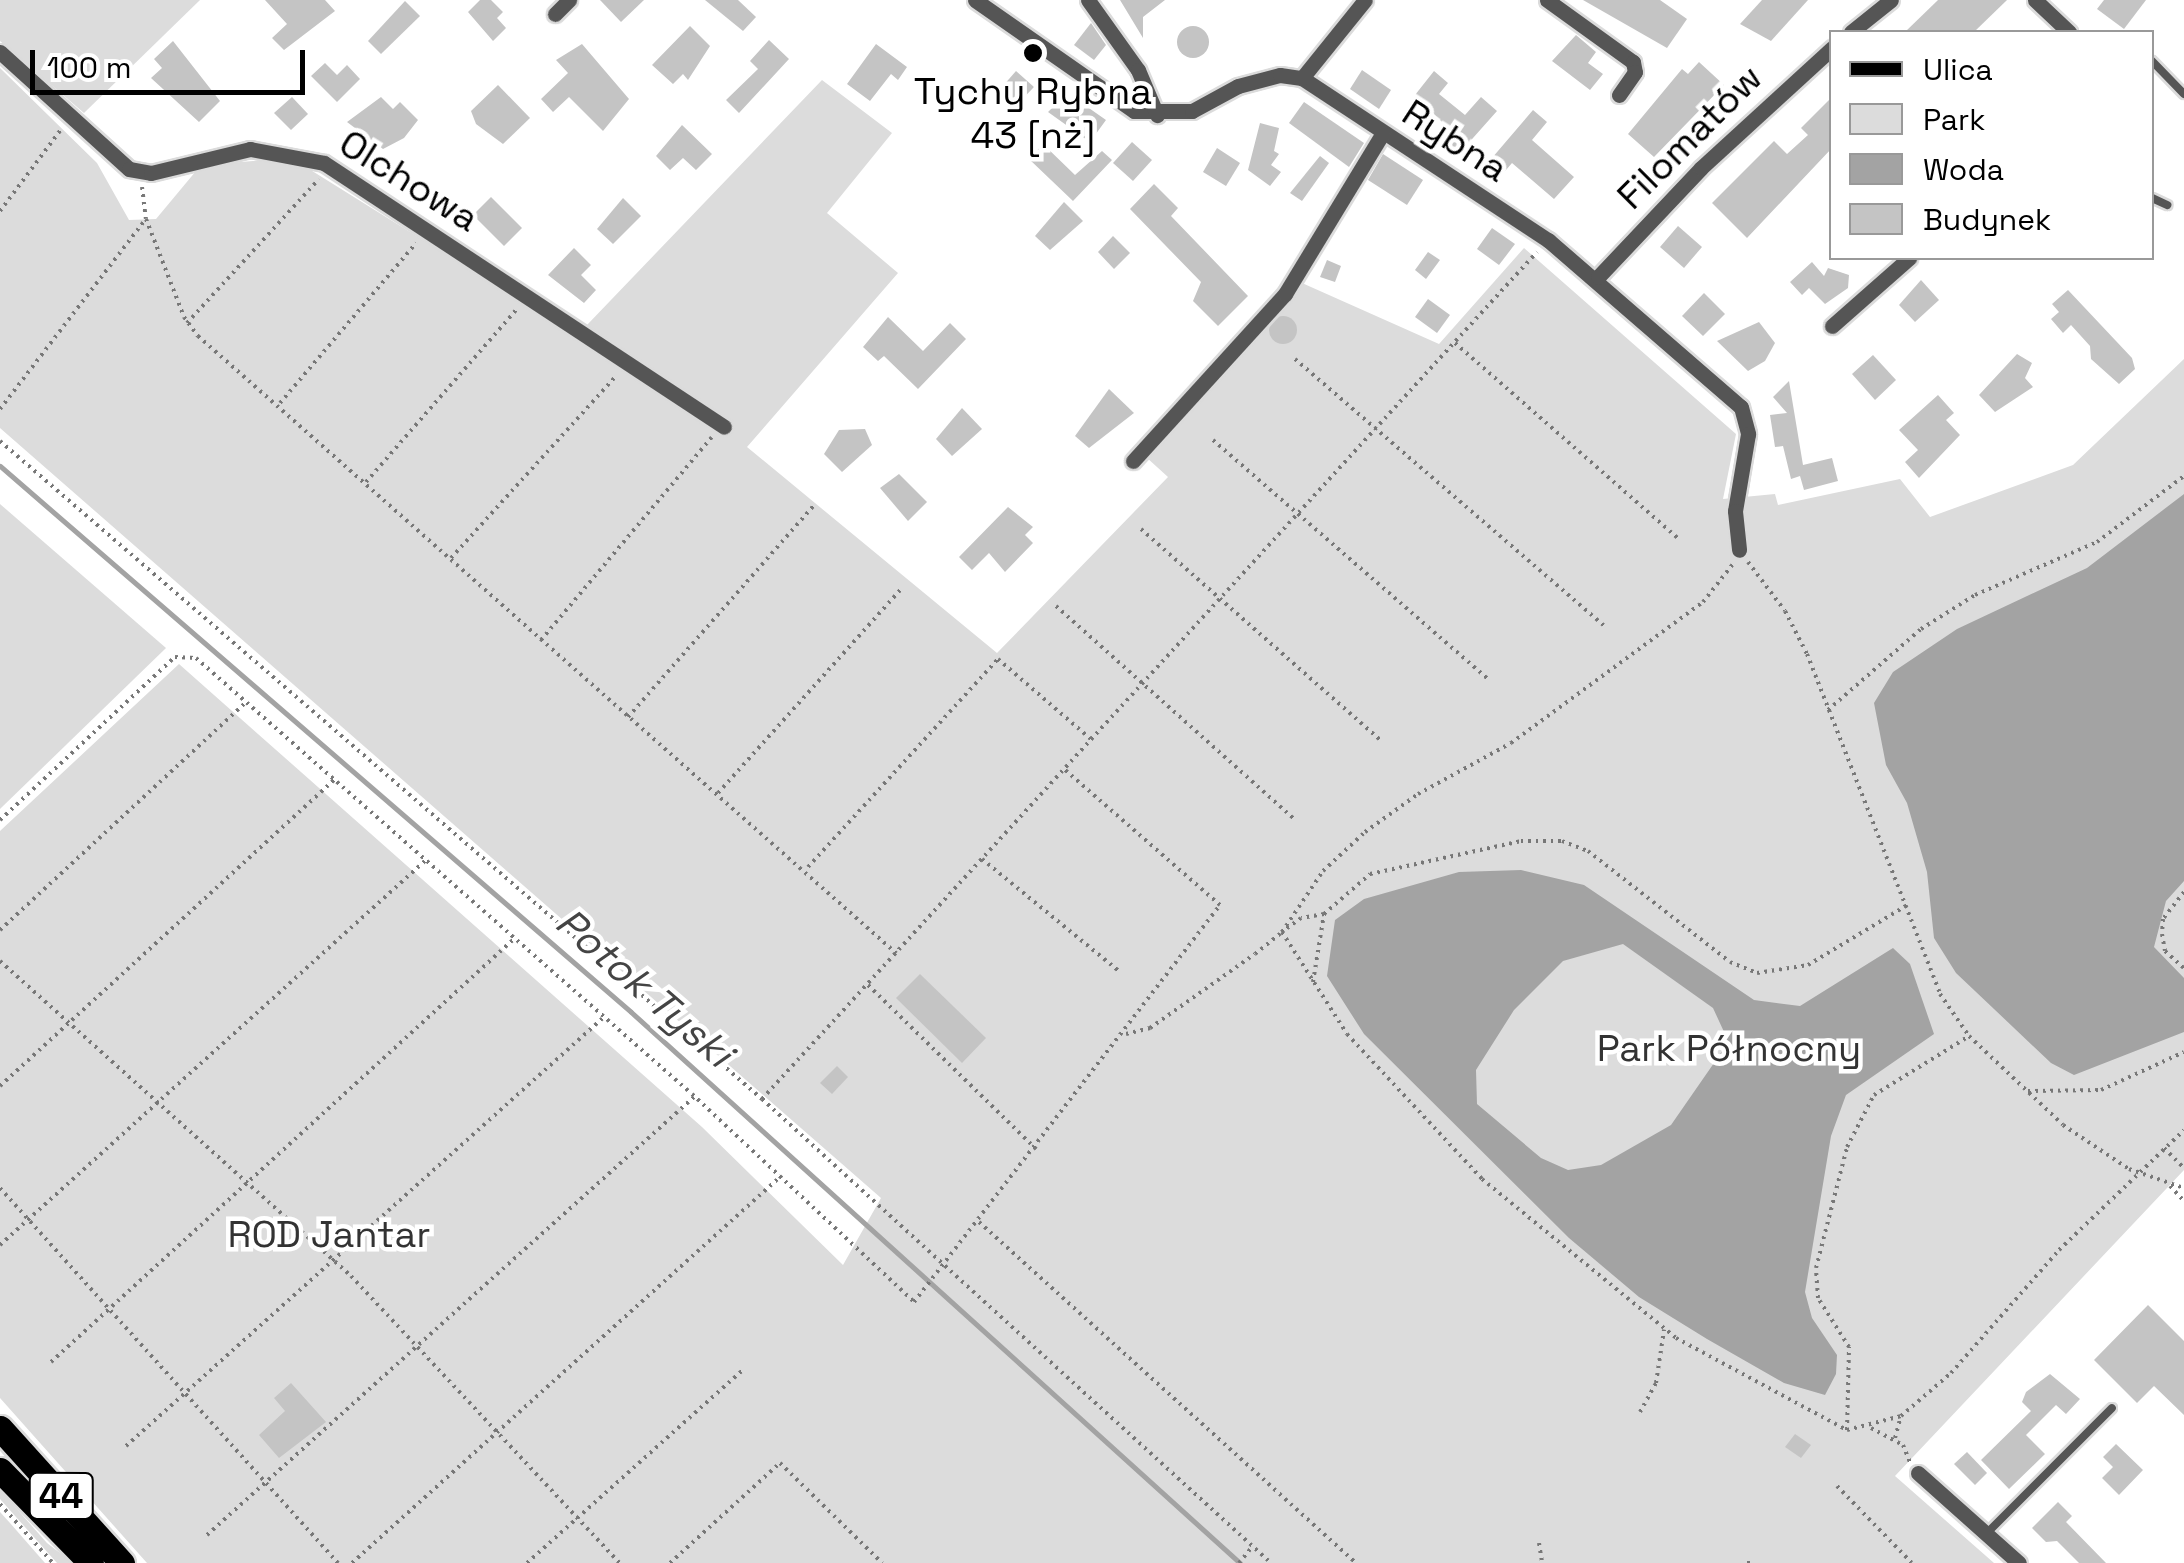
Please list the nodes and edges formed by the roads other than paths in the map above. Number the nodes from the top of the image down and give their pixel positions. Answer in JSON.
{"nodes":[{"id":1,"x":569,"y":0,"type":"edge"},
{"id":2,"x":975,"y":0,"type":"edge"},
{"id":3,"x":1088,"y":0,"type":"edge"},
{"id":4,"x":1365,"y":0,"type":"edge"},
{"id":5,"x":1546,"y":0,"type":"edge"},
{"id":6,"x":1891,"y":0,"type":"edge"},
{"id":7,"x":2035,"y":0,"type":"edge"},
{"id":8,"x":555,"y":14,"type":"dead end"},
{"id":9,"x":1854,"y":30,"type":"edge"},
{"id":10,"x":2067,"y":30,"type":"edge"},
{"id":11,"x":1829,"y":51,"type":"edge"},
{"id":12,"x":0,"y":52,"type":"edge"},
{"id":13,"x":2154,"y":63,"type":"edge"},
{"id":14,"x":1302,"y":78,"type":"junction"},
{"id":15,"x":2184,"y":94,"type":"edge"},
{"id":16,"x":1619,"y":95,"type":"dead end"},
{"id":17,"x":1158,"y":116,"type":"junction"},
{"id":18,"x":1383,"y":134,"type":"junction"},
{"id":19,"x":2154,"y":199,"type":"edge"},
{"id":20,"x":2167,"y":205,"type":"dead end"},
{"id":21,"x":1907,"y":260,"type":"edge"},
{"id":22,"x":1598,"y":277,"type":"junction"},
{"id":23,"x":1832,"y":326,"type":"dead end"},
{"id":24,"x":723,"y":427,"type":"road end"},
{"id":25,"x":1134,"y":461,"type":"dead end"},
{"id":26,"x":1738,"y":550,"type":"road end"},
{"id":27,"x":2112,"y":1408,"type":"dead end"},
{"id":28,"x":0,"y":1428,"type":"edge"},
{"id":29,"x":0,"y":1470,"type":"edge"},
{"id":30,"x":1918,"y":1473,"type":"road end"},
{"id":31,"x":1986,"y":1534,"type":"junction"},
{"id":32,"x":91,"y":1563,"type":"edge"},
{"id":33,"x":122,"y":1563,"type":"edge"},
{"id":34,"x":2019,"y":1563,"type":"edge"}],
"edges":[{"from":1,"to":8,"type":"street"},
{"from":2,"to":17,"type":"street"},
{"from":3,"to":17,"type":"street"},
{"from":4,"to":14,"type":"street"},
{"from":5,"to":16,"type":"street"},
{"from":6,"to":9,"type":"street"},
{"from":7,"to":10,"type":"street"},
{"from":11,"to":22,"type":"street","name":"Filomatów"},
{"from":12,"to":24,"type":"street","name":"Olchowa"},
{"from":13,"to":15,"type":"lane"},
{"from":14,"to":17,"type":"street"},
{"from":14,"to":18,"type":"street","name":"Rybna"},
{"from":18,"to":22,"type":"street","name":"Rybna"},
{"from":18,"to":25,"type":"street"},
{"from":19,"to":20,"type":"lane"},
{"from":21,"to":23,"type":"street"},
{"from":22,"to":26,"type":"street","name":"Rybna"},
{"from":27,"to":31,"type":"lane"},
{"from":28,"to":33,"type":"main road","number":"44"},
{"from":29,"to":32,"type":"main road","number":"44"},
{"from":30,"to":31,"type":"street"},
{"from":31,"to":34,"type":"street"}]}
